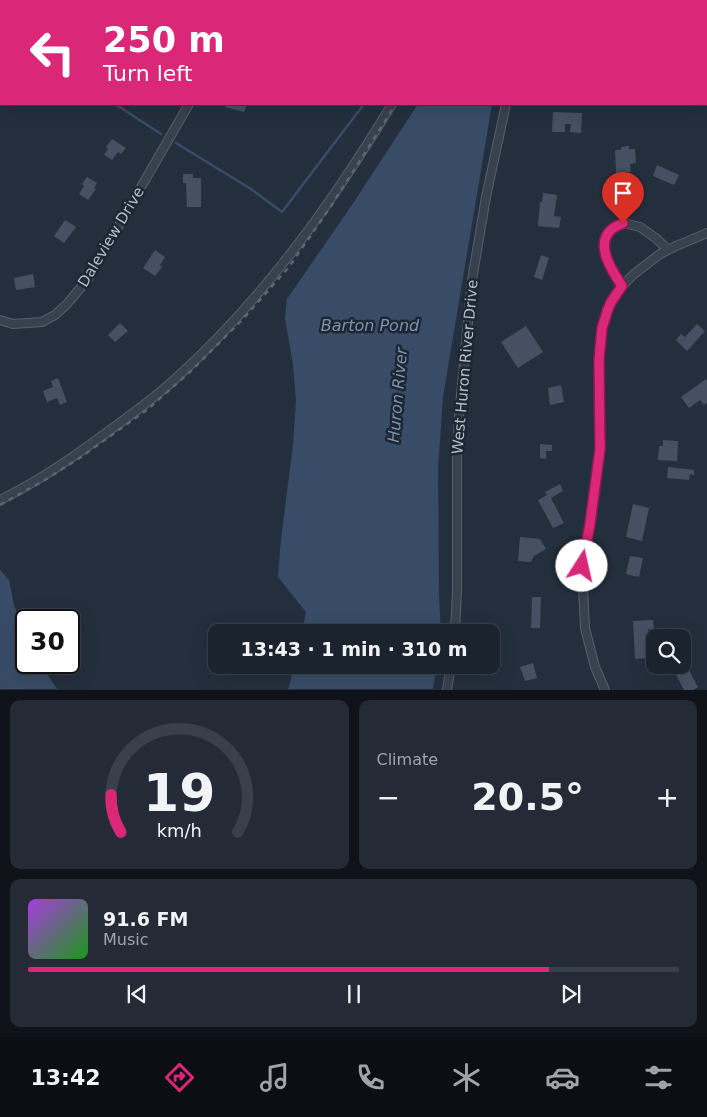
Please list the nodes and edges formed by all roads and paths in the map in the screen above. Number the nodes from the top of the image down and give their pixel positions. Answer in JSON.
{"nodes":[{"id":1,"x":188,"y":105,"type":"edge"},
{"id":2,"x":391,"y":105,"type":"edge"},
{"id":3,"x":506,"y":105,"type":"edge"},
{"id":4,"x":707,"y":233,"type":"edge"},
{"id":5,"x":668,"y":250,"type":"junction"},
{"id":6,"x":622,"y":286,"type":"junction"},
{"id":7,"x":0,"y":320,"type":"edge"},
{"id":8,"x":0,"y":500,"type":"edge"},
{"id":9,"x":455,"y":624,"type":"edge"},
{"id":10,"x":449,"y":674,"type":"edge"},
{"id":11,"x":446,"y":690,"type":"edge"},
{"id":12,"x":604,"y":690,"type":"edge"}],
"edges":[{"from":1,"to":7,"type":"street","name":"Daleview Drive"},
{"from":2,"to":8,"type":"street"},
{"from":3,"to":9,"type":"street","name":"West Huron River Drive"},
{"from":4,"to":5,"type":"street"},
{"from":5,"to":6,"type":"street"},
{"from":5,"to":6,"type":"street"},
{"from":6,"to":12,"type":"street"},
{"from":10,"to":11,"type":"street"}]}
